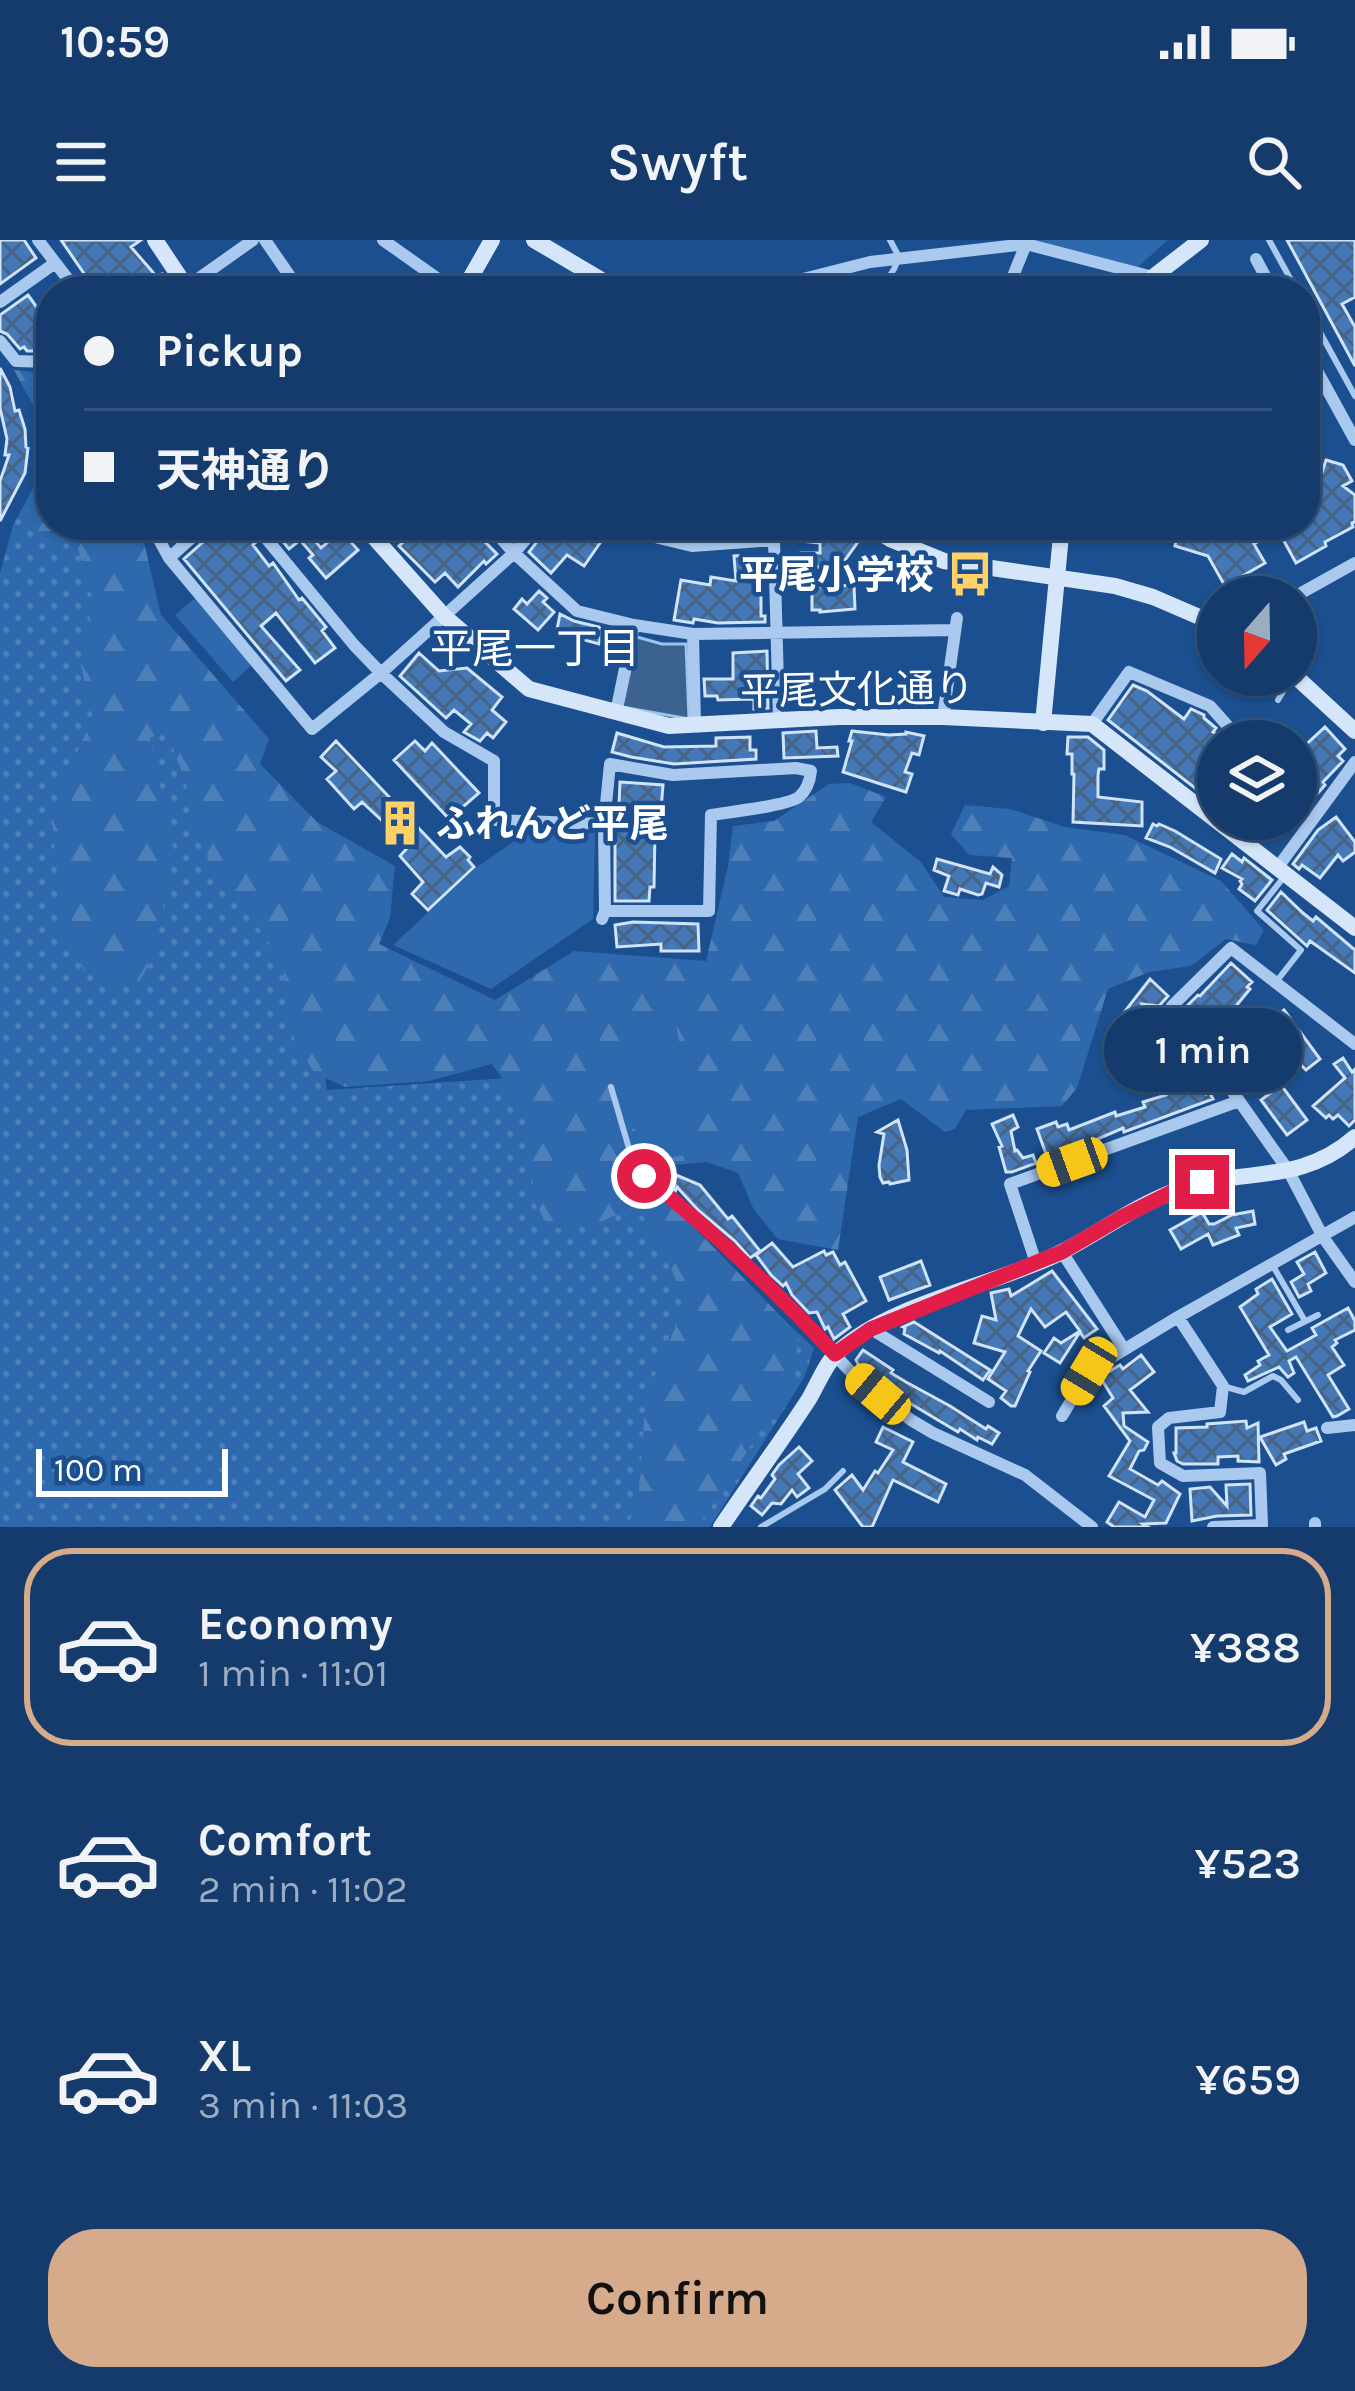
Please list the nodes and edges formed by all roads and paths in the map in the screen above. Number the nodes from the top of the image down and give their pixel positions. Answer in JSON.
{"nodes":[{"id":1,"x":38,"y":240,"type":"edge"},
{"id":2,"x":155,"y":240,"type":"edge"},
{"id":3,"x":254,"y":240,"type":"edge"},
{"id":4,"x":265,"y":240,"type":"edge"},
{"id":5,"x":383,"y":240,"type":"edge"},
{"id":6,"x":492,"y":240,"type":"edge"},
{"id":7,"x":534,"y":240,"type":"edge"},
{"id":8,"x":890,"y":240,"type":"edge"},
{"id":9,"x":1201,"y":240,"type":"edge"},
{"id":10,"x":1269,"y":240,"type":"edge"},
{"id":11,"x":1026,"y":244,"type":"junction"},
{"id":12,"x":899,"y":257,"type":"junction"},
{"id":13,"x":1256,"y":259,"type":"dead end"},
{"id":14,"x":56,"y":263,"type":"junction"},
{"id":15,"x":827,"y":273,"type":"junction"},
{"id":16,"x":37,"y":276,"type":"edge"},
{"id":17,"x":65,"y":276,"type":"edge"},
{"id":18,"x":177,"y":276,"type":"edge"},
{"id":19,"x":204,"y":276,"type":"edge"},
{"id":20,"x":290,"y":276,"type":"edge"},
{"id":21,"x":437,"y":276,"type":"edge"},
{"id":22,"x":469,"y":276,"type":"edge"},
{"id":23,"x":591,"y":276,"type":"edge"},
{"id":24,"x":815,"y":276,"type":"edge"},
{"id":25,"x":827,"y":276,"type":"edge"},
{"id":26,"x":890,"y":276,"type":"edge"},
{"id":27,"x":1013,"y":276,"type":"edge"},
{"id":28,"x":1122,"y":276,"type":"edge"},
{"id":29,"x":1156,"y":276,"type":"edge"},
{"id":30,"x":1266,"y":276,"type":"edge"},
{"id":31,"x":1289,"y":276,"type":"edge"},
{"id":32,"x":36,"y":277,"type":"edge"},
{"id":33,"x":0,"y":302,"type":"edge"},
{"id":34,"x":1320,"y":332,"type":"edge"},
{"id":35,"x":0,"y":341,"type":"edge"},
{"id":36,"x":4,"y":358,"type":"edge"},
{"id":37,"x":36,"y":362,"type":"edge"},
{"id":38,"x":1320,"y":376,"type":"edge"},
{"id":39,"x":1355,"y":396,"type":"edge"},
{"id":40,"x":1355,"y":440,"type":"edge"},
{"id":41,"x":159,"y":540,"type":"edge"},
{"id":42,"x":189,"y":540,"type":"edge"},
{"id":43,"x":267,"y":540,"type":"edge"},
{"id":44,"x":376,"y":540,"type":"edge"},
{"id":45,"x":502,"y":540,"type":"edge"},
{"id":46,"x":525,"y":540,"type":"edge"},
{"id":47,"x":667,"y":540,"type":"edge"},
{"id":48,"x":775,"y":540,"type":"joint"},
{"id":49,"x":892,"y":540,"type":"edge"},
{"id":50,"x":1061,"y":540,"type":"edge"},
{"id":51,"x":514,"y":553,"type":"junction"},
{"id":52,"x":169,"y":558,"type":"junction"},
{"id":53,"x":1355,"y":563,"type":"edge"},
{"id":54,"x":1057,"y":576,"type":"junction"},
{"id":55,"x":1317,"y":584,"type":"edge"},
{"id":56,"x":444,"y":616,"type":"junction"},
{"id":57,"x":1197,"y":616,"type":"edge"},
{"id":58,"x":634,"y":625,"type":"junction"},
{"id":59,"x":692,"y":634,"type":"junction"},
{"id":60,"x":778,"y":634,"type":"junction"},
{"id":61,"x":381,"y":673,"type":"junction"},
{"id":62,"x":1281,"y":696,"type":"edge"},
{"id":63,"x":1317,"y":696,"type":"edge"},
{"id":64,"x":1278,"y":700,"type":"dead end"},
{"id":65,"x":616,"y":712,"type":"junction"},
{"id":66,"x":943,"y":717,"type":"junction"},
{"id":67,"x":779,"y":720,"type":"junction"},
{"id":68,"x":1222,"y":720,"type":"edge"},
{"id":69,"x":1043,"y":723,"type":"junction"},
{"id":70,"x":1093,"y":724,"type":"junction"},
{"id":71,"x":695,"y":725,"type":"junction"},
{"id":72,"x":1355,"y":731,"type":"edge"},
{"id":73,"x":1355,"y":762,"type":"edge"},
{"id":74,"x":1317,"y":812,"type":"edge"},
{"id":75,"x":604,"y":824,"type":"junction"},
{"id":76,"x":1300,"y":840,"type":"edge"},
{"id":77,"x":1282,"y":870,"type":"junction"},
{"id":78,"x":1355,"y":928,"type":"edge"},
{"id":79,"x":1276,"y":982,"type":"junction"},
{"id":80,"x":1352,"y":1035,"type":"edge"},
{"id":81,"x":611,"y":1087,"type":"dead end"},
{"id":82,"x":1239,"y":1101,"type":"junction"},
{"id":83,"x":1355,"y":1137,"type":"edge"},
{"id":84,"x":1288,"y":1170,"type":"junction"},
{"id":85,"x":1355,"y":1217,"type":"edge"},
{"id":86,"x":1323,"y":1237,"type":"junction"},
{"id":87,"x":1062,"y":1252,"type":"junction"},
{"id":88,"x":1036,"y":1263,"type":"junction"},
{"id":89,"x":1271,"y":1263,"type":"junction"},
{"id":90,"x":1355,"y":1282,"type":"edge"},
{"id":91,"x":769,"y":1285,"type":"joint"},
{"id":92,"x":1318,"y":1316,"type":"dead end"},
{"id":93,"x":1178,"y":1317,"type":"junction"},
{"id":94,"x":1305,"y":1322,"type":"junction"},
{"id":95,"x":871,"y":1329,"type":"junction"},
{"id":96,"x":1288,"y":1330,"type":"dead end"},
{"id":97,"x":1124,"y":1349,"type":"junction"},
{"id":98,"x":835,"y":1354,"type":"junction"},
{"id":99,"x":1223,"y":1386,"type":"junction"},
{"id":100,"x":1298,"y":1400,"type":"dead end"},
{"id":101,"x":989,"y":1402,"type":"dead end"},
{"id":102,"x":1062,"y":1416,"type":"dead end"},
{"id":103,"x":1355,"y":1425,"type":"edge"},
{"id":104,"x":1327,"y":1428,"type":"dead end"},
{"id":105,"x":844,"y":1471,"type":"dead end"},
{"id":106,"x":721,"y":1527,"type":"edge"},
{"id":107,"x":761,"y":1527,"type":"edge"},
{"id":108,"x":1092,"y":1527,"type":"edge"},
{"id":109,"x":1213,"y":1527,"type":"edge"}],
"edges":[{"from":1,"to":14,"type":"street"},
{"from":2,"to":18,"type":"street"},
{"from":3,"to":19,"type":"street"},
{"from":4,"to":20,"type":"street"},
{"from":5,"to":21,"type":"street"},
{"from":6,"to":22,"type":"street"},
{"from":7,"to":23,"type":"street"},
{"from":8,"to":12,"type":"lane"},
{"from":9,"to":29,"type":"street"},
{"from":10,"to":31,"type":"lane"},
{"from":11,"to":12,"type":"street"},
{"from":11,"to":27,"type":"street"},
{"from":11,"to":28,"type":"street"},
{"from":12,"to":15,"type":"street"},
{"from":12,"to":26,"type":"lane"},
{"from":13,"to":30,"type":"street"},
{"from":14,"to":16,"type":"street"},
{"from":14,"to":17,"type":"street"},
{"from":15,"to":24,"type":"street"},
{"from":15,"to":25,"type":"lane"},
{"from":32,"to":33,"type":"street"},
{"from":34,"to":39,"type":"lane"},
{"from":35,"to":36,"type":"street"},
{"from":36,"to":37,"type":"street"},
{"from":38,"to":40,"type":"street"},
{"from":41,"to":52,"type":"street"},
{"from":42,"to":52,"type":"street"},
{"from":43,"to":61,"type":"street"},
{"from":44,"to":56,"type":"street","name":"平尾文化通り"},
{"from":45,"to":51,"type":"street"},
{"from":46,"to":51,"type":"street"},
{"from":47,"to":48,"type":"street"},
{"from":48,"to":60,"type":"street"},
{"from":49,"to":54,"type":"street"},
{"from":50,"to":54,"type":"street"},
{"from":51,"to":56,"type":"street"},
{"from":51,"to":58,"type":"street"},
{"from":52,"to":61,"type":"street"},
{"from":53,"to":55,"type":"street"},
{"from":54,"to":57,"type":"street"},
{"from":54,"to":69,"type":"street"},
{"from":56,"to":61,"type":"street"},
{"from":56,"to":65,"type":"street","name":"平尾文化通り"},
{"from":58,"to":59,"type":"street"},
{"from":58,"to":65,"type":"street"},
{"from":59,"to":60,"type":"street"},
{"from":59,"to":71,"type":"street"},
{"from":60,"to":66,"type":"street"},
{"from":60,"to":67,"type":"street"},
{"from":61,"to":75,"type":"street"},
{"from":62,"to":64,"type":"lane"},
{"from":63,"to":72,"type":"street"},
{"from":65,"to":71,"type":"street","name":"平尾文化通り"},
{"from":66,"to":67,"type":"street","name":"平尾文化通り"},
{"from":66,"to":69,"type":"street","name":"平尾文化通り"},
{"from":67,"to":71,"type":"street","name":"平尾文化通り"},
{"from":68,"to":70,"type":"street"},
{"from":69,"to":70,"type":"street","name":"平尾文化通り"},
{"from":70,"to":77,"type":"street"},
{"from":73,"to":74,"type":"street"},
{"from":75,"to":75,"type":"street"},
{"from":76,"to":77,"type":"street"},
{"from":77,"to":78,"type":"street"},
{"from":77,"to":79,"type":"lane"},
{"from":79,"to":80,"type":"street"},
{"from":79,"to":82,"type":"street"},
{"from":81,"to":91,"type":"lane"},
{"from":82,"to":84,"type":"street"},
{"from":82,"to":88,"type":"street"},
{"from":83,"to":84,"type":"street"},
{"from":84,"to":86,"type":"street"},
{"from":84,"to":87,"type":"street"},
{"from":85,"to":86,"type":"street"},
{"from":86,"to":89,"type":"street"},
{"from":86,"to":90,"type":"street"},
{"from":87,"to":88,"type":"street"},
{"from":87,"to":97,"type":"street"},
{"from":88,"to":95,"type":"street"},
{"from":89,"to":93,"type":"street"},
{"from":89,"to":94,"type":"lane"},
{"from":91,"to":98,"type":"street"},
{"from":92,"to":94,"type":"lane"},
{"from":93,"to":97,"type":"street"},
{"from":93,"to":99,"type":"street"},
{"from":94,"to":96,"type":"lane"},
{"from":95,"to":98,"type":"street"},
{"from":95,"to":101,"type":"street"},
{"from":97,"to":102,"type":"street"},
{"from":98,"to":106,"type":"street"},
{"from":98,"to":108,"type":"street"},
{"from":99,"to":100,"type":"lane"},
{"from":99,"to":109,"type":"street"},
{"from":103,"to":104,"type":"street"},
{"from":105,"to":107,"type":"lane"}]}
